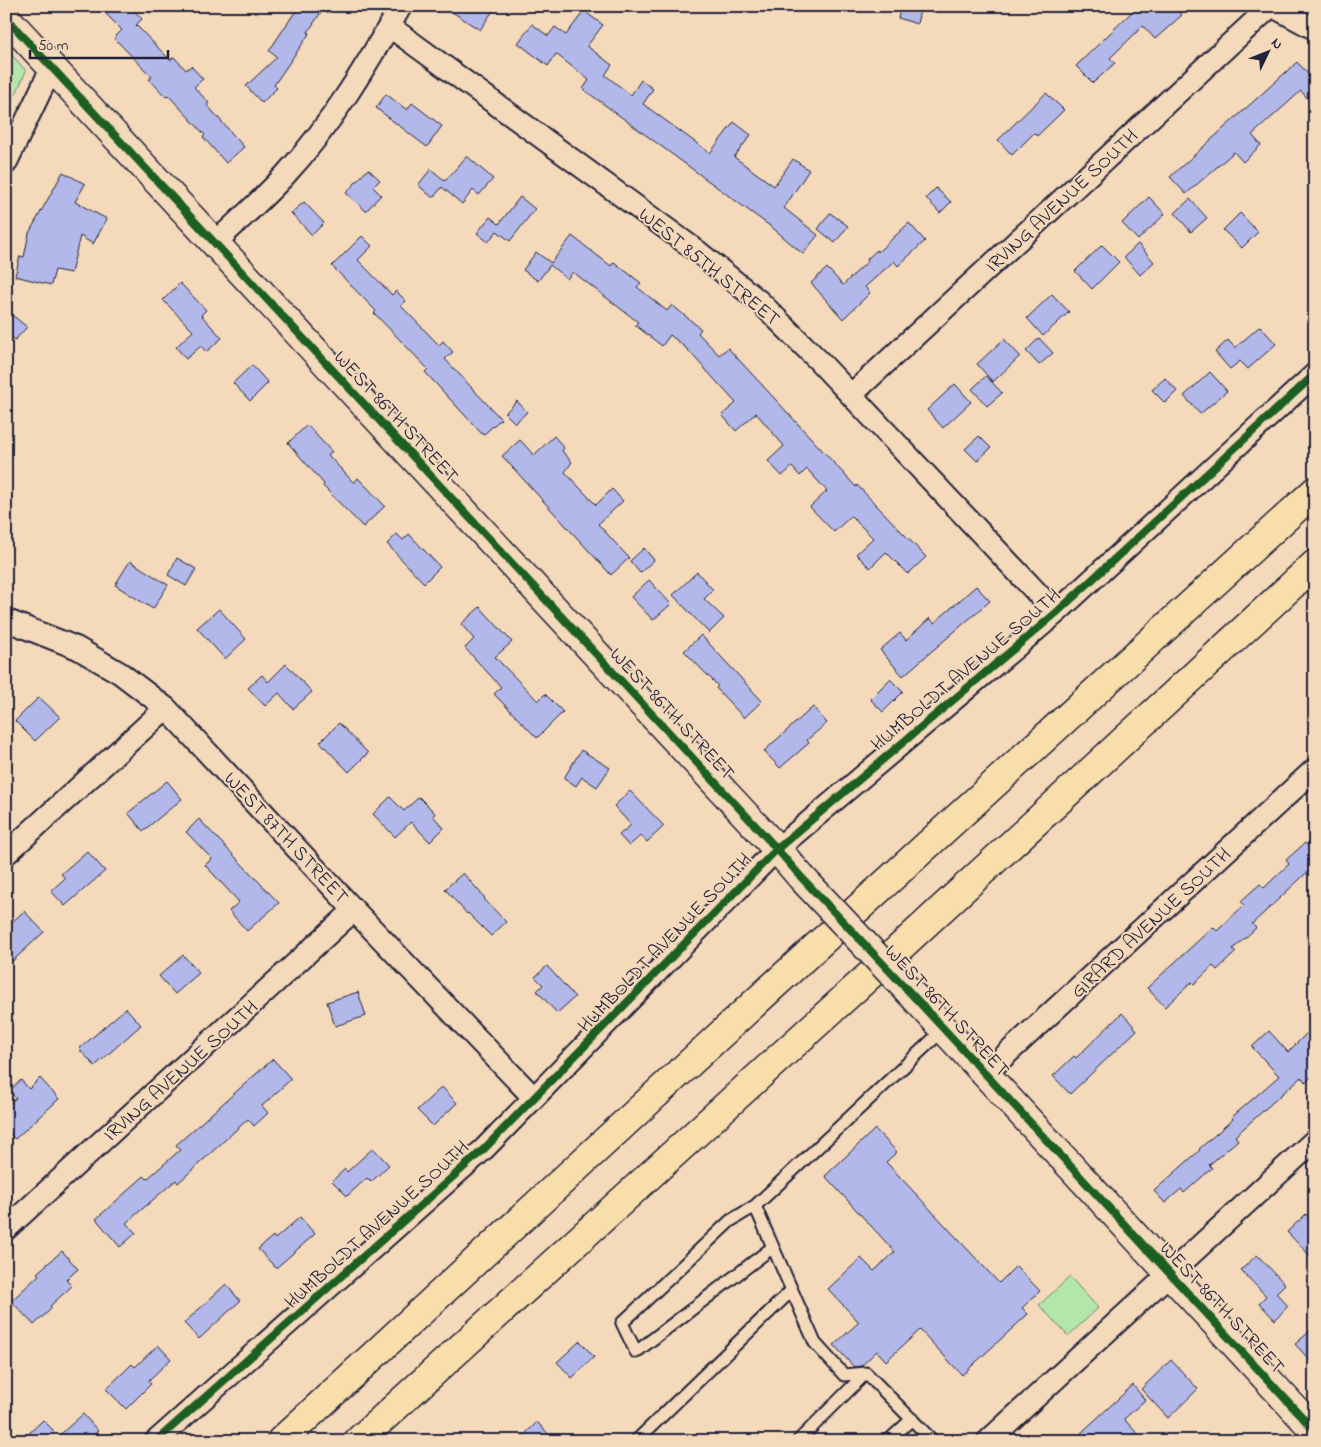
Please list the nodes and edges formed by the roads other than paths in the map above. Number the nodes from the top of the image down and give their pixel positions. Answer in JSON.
{"nodes":[{"id":1,"x":401,"y":6,"type":"edge"},
{"id":2,"x":1271,"y":6,"type":"edge"},
{"id":3,"x":6,"y":18,"type":"edge"},
{"id":4,"x":389,"y":26,"type":"junction"},
{"id":5,"x":1315,"y":29,"type":"edge"},
{"id":6,"x":52,"y":66,"type":"junction"},
{"id":7,"x":6,"y":163,"type":"edge"},
{"id":8,"x":215,"y":243,"type":"junction"},
{"id":9,"x":1315,"y":374,"type":"edge"},
{"id":10,"x":851,"y":395,"type":"junction"},
{"id":11,"x":1315,"y":491,"type":"edge"},
{"id":12,"x":1315,"y":564,"type":"edge"},
{"id":13,"x":1056,"y":613,"type":"junction"},
{"id":14,"x":6,"y":620,"type":"edge"},
{"id":15,"x":166,"y":708,"type":"junction"},
{"id":16,"x":1315,"y":770,"type":"edge"},
{"id":17,"x":777,"y":849,"type":"junction"},
{"id":18,"x":6,"y":854,"type":"edge"},
{"id":19,"x":354,"y":910,"type":"junction"},
{"id":20,"x":944,"y":1029,"type":"junction"},
{"id":21,"x":985,"y":1074,"type":"junction"},
{"id":22,"x":534,"y":1098,"type":"junction"},
{"id":23,"x":1315,"y":1140,"type":"edge"},
{"id":24,"x":755,"y":1206,"type":"junction"},
{"id":25,"x":6,"y":1229,"type":"edge"},
{"id":26,"x":773,"y":1247,"type":"junction"},
{"id":27,"x":1170,"y":1274,"type":"junction"},
{"id":28,"x":792,"y":1290,"type":"junction"},
{"id":29,"x":866,"y":1373,"type":"junction"},
{"id":30,"x":912,"y":1419,"type":"junction"},
{"id":31,"x":1315,"y":1431,"type":"edge"},
{"id":32,"x":639,"y":1440,"type":"edge"},
{"id":33,"x":156,"y":1441,"type":"edge"},
{"id":34,"x":281,"y":1441,"type":"edge"},
{"id":35,"x":358,"y":1441,"type":"edge"},
{"id":36,"x":798,"y":1441,"type":"edge"},
{"id":37,"x":888,"y":1441,"type":"edge"},
{"id":38,"x":933,"y":1441,"type":"edge"},
{"id":39,"x":988,"y":1441,"type":"edge"}],
"edges":[{"from":1,"to":4,"type":"street"},
{"from":2,"to":5,"type":"street"},
{"from":2,"to":10,"type":"street","name":"IRVING AVENUE SOUTH"},
{"from":3,"to":6,"type":"street","name":"WEST 86TH STREET"},
{"from":4,"to":8,"type":"street"},
{"from":4,"to":10,"type":"street","name":"WEST 85TH STREET"},
{"from":6,"to":7,"type":"street"},
{"from":6,"to":8,"type":"street","name":"WEST 86TH STREET"},
{"from":8,"to":17,"type":"street","name":"WEST 86TH STREET"},
{"from":9,"to":13,"type":"street","name":"HUMBOLDT AVENUE SOUTH"},
{"from":10,"to":13,"type":"street","name":"WEST 85TH STREET"},
{"from":11,"to":34,"type":"highway"},
{"from":12,"to":35,"type":"highway"},
{"from":13,"to":17,"type":"street","name":"HUMBOLDT AVENUE SOUTH"},
{"from":14,"to":15,"type":"street","name":"WEST 87TH STREET"},
{"from":15,"to":18,"type":"street"},
{"from":15,"to":19,"type":"street","name":"WEST 87TH STREET"},
{"from":16,"to":21,"type":"street","name":"GIRARD AVENUE SOUTH"},
{"from":17,"to":20,"type":"street","name":"WEST 86TH STREET","bridge":true},
{"from":17,"to":22,"type":"street","name":"HUMBOLDT AVENUE SOUTH"},
{"from":19,"to":22,"type":"street","name":"WEST 87TH STREET"},
{"from":19,"to":25,"type":"street","name":"IRVING AVENUE SOUTH"},
{"from":20,"to":21,"type":"street","name":"WEST 86TH STREET"},
{"from":20,"to":24,"type":"lane"},
{"from":21,"to":27,"type":"street","name":"WEST 86TH STREET"},
{"from":22,"to":33,"type":"street","name":"HUMBOLDT AVENUE SOUTH"},
{"from":23,"to":27,"type":"street"},
{"from":24,"to":26,"type":"lane"},
{"from":24,"to":26,"type":"lane"},
{"from":26,"to":28,"type":"lane"},
{"from":27,"to":31,"type":"street","name":"WEST 86TH STREET"},
{"from":27,"to":39,"type":"street"},
{"from":28,"to":29,"type":"lane"},
{"from":28,"to":32,"type":"lane"},
{"from":29,"to":30,"type":"lane"},
{"from":29,"to":36,"type":"lane"},
{"from":30,"to":37,"type":"lane"},
{"from":30,"to":38,"type":"lane"}]}
